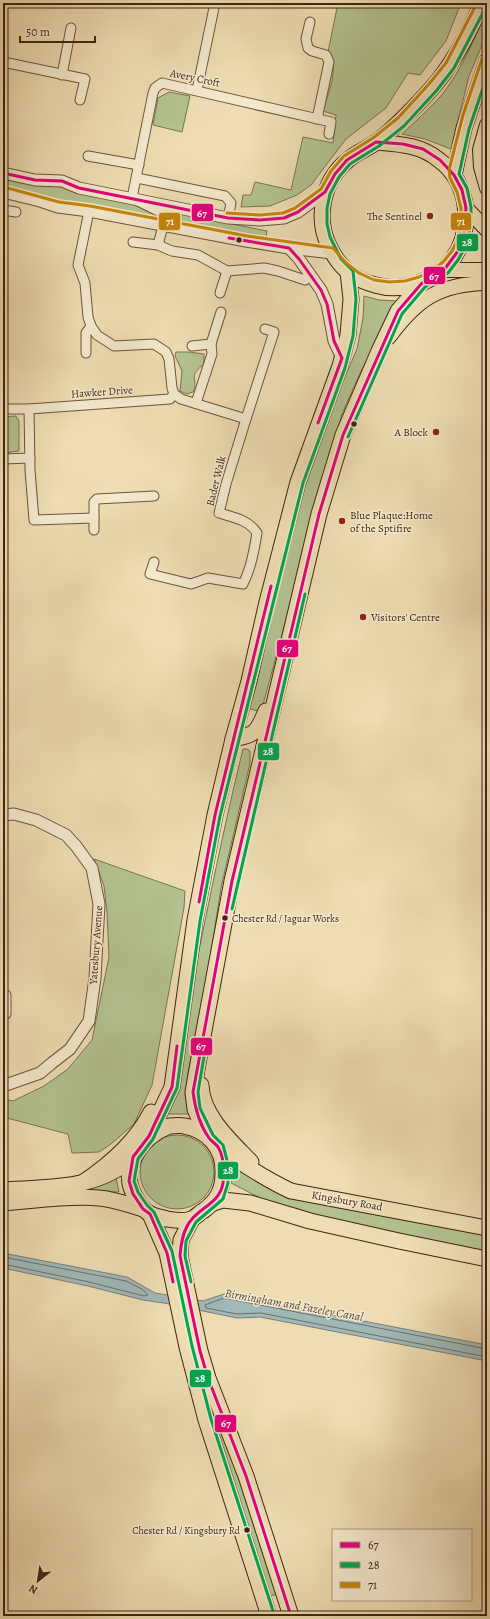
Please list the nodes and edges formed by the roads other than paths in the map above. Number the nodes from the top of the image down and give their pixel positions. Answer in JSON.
{"nodes":[{"id":1,"x":215,"y":3,"type":"edge"},
{"id":2,"x":482,"y":3,"type":"edge"},
{"id":3,"x":310,"y":22,"type":"dead end"},
{"id":4,"x":71,"y":28,"type":"dead end"},
{"id":5,"x":487,"y":61,"type":"edge"},
{"id":6,"x":3,"y":62,"type":"edge"},
{"id":7,"x":62,"y":75,"type":"junction"},
{"id":8,"x":197,"y":90,"type":"junction"},
{"id":9,"x":80,"y":100,"type":"dead end"},
{"id":10,"x":316,"y":119,"type":"junction"},
{"id":11,"x":487,"y":125,"type":"edge"},
{"id":12,"x":329,"y":134,"type":"dead end"},
{"id":13,"x":376,"y":142,"type":"junction"},
{"id":14,"x":88,"y":156,"type":"dead end"},
{"id":15,"x":139,"y":166,"type":"junction"},
{"id":16,"x":3,"y":173,"type":"edge"},
{"id":17,"x":454,"y":175,"type":"junction"},
{"id":18,"x":137,"y":178,"type":"junction"},
{"id":19,"x":487,"y":188,"type":"edge"},
{"id":20,"x":3,"y":192,"type":"edge"},
{"id":21,"x":325,"y":192,"type":"junction"},
{"id":22,"x":132,"y":198,"type":"junction"},
{"id":23,"x":466,"y":208,"type":"junction"},
{"id":24,"x":3,"y":210,"type":"edge"},
{"id":25,"x":89,"y":211,"type":"junction"},
{"id":26,"x":16,"y":212,"type":"dead end"},
{"id":27,"x":228,"y":218,"type":"junction"},
{"id":28,"x":162,"y":226,"type":"junction"},
{"id":29,"x":487,"y":230,"type":"edge"},
{"id":30,"x":134,"y":242,"type":"dead end"},
{"id":31,"x":158,"y":245,"type":"junction"},
{"id":32,"x":289,"y":248,"type":"junction"},
{"id":33,"x":332,"y":253,"type":"junction"},
{"id":34,"x":444,"y":270,"type":"junction"},
{"id":35,"x":487,"y":270,"type":"edge"},
{"id":36,"x":227,"y":271,"type":"junction"},
{"id":37,"x":348,"y":272,"type":"junction"},
{"id":38,"x":304,"y":280,"type":"dead end"},
{"id":39,"x":422,"y":283,"type":"junction"},
{"id":40,"x":487,"y":283,"type":"edge"},
{"id":41,"x":220,"y":293,"type":"dead end"},
{"id":42,"x":221,"y":312,"type":"dead end"},
{"id":43,"x":91,"y":326,"type":"junction"},
{"id":44,"x":265,"y":329,"type":"dead end"},
{"id":45,"x":212,"y":344,"type":"junction"},
{"id":46,"x":192,"y":346,"type":"dead end"},
{"id":47,"x":379,"y":351,"type":"junction"},
{"id":48,"x":86,"y":353,"type":"dead end"},
{"id":49,"x":342,"y":358,"type":"junction"},
{"id":50,"x":174,"y":394,"type":"junction"},
{"id":51,"x":193,"y":402,"type":"junction"},
{"id":52,"x":3,"y":409,"type":"edge"},
{"id":53,"x":29,"y":409,"type":"junction"},
{"id":54,"x":246,"y":419,"type":"junction"},
{"id":55,"x":30,"y":458,"type":"junction"},
{"id":56,"x":3,"y":459,"type":"edge"},
{"id":57,"x":154,"y":496,"type":"dead end"},
{"id":58,"x":94,"y":518,"type":"junction"},
{"id":59,"x":94,"y":530,"type":"dead end"},
{"id":60,"x":154,"y":562,"type":"dead end"},
{"id":61,"x":288,"y":642,"type":"junction"},
{"id":62,"x":233,"y":739,"type":"junction"},
{"id":63,"x":3,"y":814,"type":"edge"},
{"id":64,"x":6,"y":995,"type":"dead end"},
{"id":65,"x":3,"y":1014,"type":"edge"},
{"id":66,"x":178,"y":1040,"type":"junction"},
{"id":67,"x":200,"y":1052,"type":"junction"},
{"id":68,"x":3,"y":1086,"type":"edge"},
{"id":69,"x":149,"y":1136,"type":"junction"},
{"id":70,"x":214,"y":1143,"type":"junction"},
{"id":71,"x":133,"y":1157,"type":"junction"},
{"id":72,"x":82,"y":1183,"type":"junction"},
{"id":73,"x":274,"y":1183,"type":"junction"},
{"id":74,"x":3,"y":1190,"type":"edge"},
{"id":75,"x":3,"y":1203,"type":"edge"},
{"id":76,"x":212,"y":1204,"type":"junction"},
{"id":77,"x":147,"y":1212,"type":"junction"},
{"id":78,"x":192,"y":1219,"type":"junction"},
{"id":79,"x":487,"y":1228,"type":"edge"},
{"id":80,"x":487,"y":1259,"type":"edge"},
{"id":81,"x":180,"y":1287,"type":"junction"},
{"id":82,"x":185,"y":1309,"type":"junction"},
{"id":83,"x":289,"y":1615,"type":"edge"},
{"id":84,"x":269,"y":1616,"type":"edge"}],
"edges":[{"from":1,"to":8,"type":"street"},
{"from":2,"to":13,"type":"highway"},
{"from":3,"to":10,"type":"street"},
{"from":4,"to":7,"type":"street"},
{"from":5,"to":17,"type":"highway"},
{"from":6,"to":7,"type":"street"},
{"from":7,"to":9,"type":"street"},
{"from":8,"to":10,"type":"street","name":"Avery Croft"},
{"from":8,"to":15,"type":"street","name":"Avery Croft"},
{"from":10,"to":12,"type":"street","name":"Avery Croft"},
{"from":11,"to":19,"type":"main road"},
{"from":13,"to":17,"type":"highway"},
{"from":13,"to":21,"type":"highway"},
{"from":14,"to":15,"type":"street"},
{"from":15,"to":18,"type":"street","name":"Avery Croft"},
{"from":16,"to":22,"type":"street"},
{"from":17,"to":23,"type":"highway"},
{"from":18,"to":22,"type":"street","name":"Avery Croft"},
{"from":18,"to":27,"type":"street"},
{"from":20,"to":25,"type":"street"},
{"from":21,"to":27,"type":"street"},
{"from":21,"to":33,"type":"highway"},
{"from":22,"to":27,"type":"street"},
{"from":22,"to":28,"type":"street"},
{"from":23,"to":29,"type":"main road"},
{"from":23,"to":34,"type":"highway"},
{"from":24,"to":26,"type":"street"},
{"from":25,"to":28,"type":"street"},
{"from":25,"to":43,"type":"street"},
{"from":28,"to":31,"type":"street"},
{"from":28,"to":32,"type":"street"},
{"from":30,"to":31,"type":"street"},
{"from":31,"to":36,"type":"street"},
{"from":32,"to":33,"type":"street"},
{"from":32,"to":49,"type":"street"},
{"from":33,"to":37,"type":"highway"},
{"from":34,"to":35,"type":"main road"},
{"from":34,"to":39,"type":"highway"},
{"from":36,"to":38,"type":"street"},
{"from":36,"to":41,"type":"street"},
{"from":37,"to":39,"type":"highway"},
{"from":37,"to":49,"type":"highway"},
{"from":39,"to":47,"type":"highway"},
{"from":40,"to":47,"type":"main road"},
{"from":42,"to":45,"type":"street"},
{"from":43,"to":48,"type":"street"},
{"from":43,"to":50,"type":"street"},
{"from":44,"to":54,"type":"street","name":"Bader Walk"},
{"from":45,"to":46,"type":"street"},
{"from":45,"to":51,"type":"street"},
{"from":47,"to":61,"type":"highway"},
{"from":49,"to":62,"type":"highway"},
{"from":50,"to":51,"type":"street"},
{"from":50,"to":53,"type":"street","name":"Hawker Drive"},
{"from":51,"to":54,"type":"street"},
{"from":52,"to":53,"type":"street","name":"Hawker Drive"},
{"from":53,"to":55,"type":"street"},
{"from":54,"to":60,"type":"street","name":"Bader Walk"},
{"from":55,"to":56,"type":"street"},
{"from":55,"to":58,"type":"street"},
{"from":57,"to":58,"type":"street"},
{"from":58,"to":59,"type":"street"},
{"from":61,"to":62,"type":"highway"},
{"from":61,"to":67,"type":"highway"},
{"from":62,"to":66,"type":"highway"},
{"from":63,"to":68,"type":"street","name":"Yatesbury Avenue"},
{"from":64,"to":65,"type":"street"},
{"from":66,"to":69,"type":"highway"},
{"from":66,"to":72,"type":"highway"},
{"from":67,"to":70,"type":"highway"},
{"from":67,"to":73,"type":"highway"},
{"from":69,"to":70,"type":"highway"},
{"from":69,"to":71,"type":"highway"},
{"from":70,"to":73,"type":"highway","name":"Kingsbury Road"},
{"from":70,"to":76,"type":"highway"},
{"from":71,"to":72,"type":"highway"},
{"from":71,"to":77,"type":"highway"},
{"from":72,"to":74,"type":"highway"},
{"from":73,"to":79,"type":"highway","name":"Kingsbury Road"},
{"from":75,"to":77,"type":"highway"},
{"from":76,"to":78,"type":"highway"},
{"from":76,"to":80,"type":"highway"},
{"from":77,"to":78,"type":"highway"},
{"from":77,"to":81,"type":"highway"},
{"from":78,"to":81,"type":"highway"},
{"from":81,"to":82,"type":"highway"},
{"from":82,"to":83,"type":"highway"},
{"from":82,"to":84,"type":"highway"}]}
